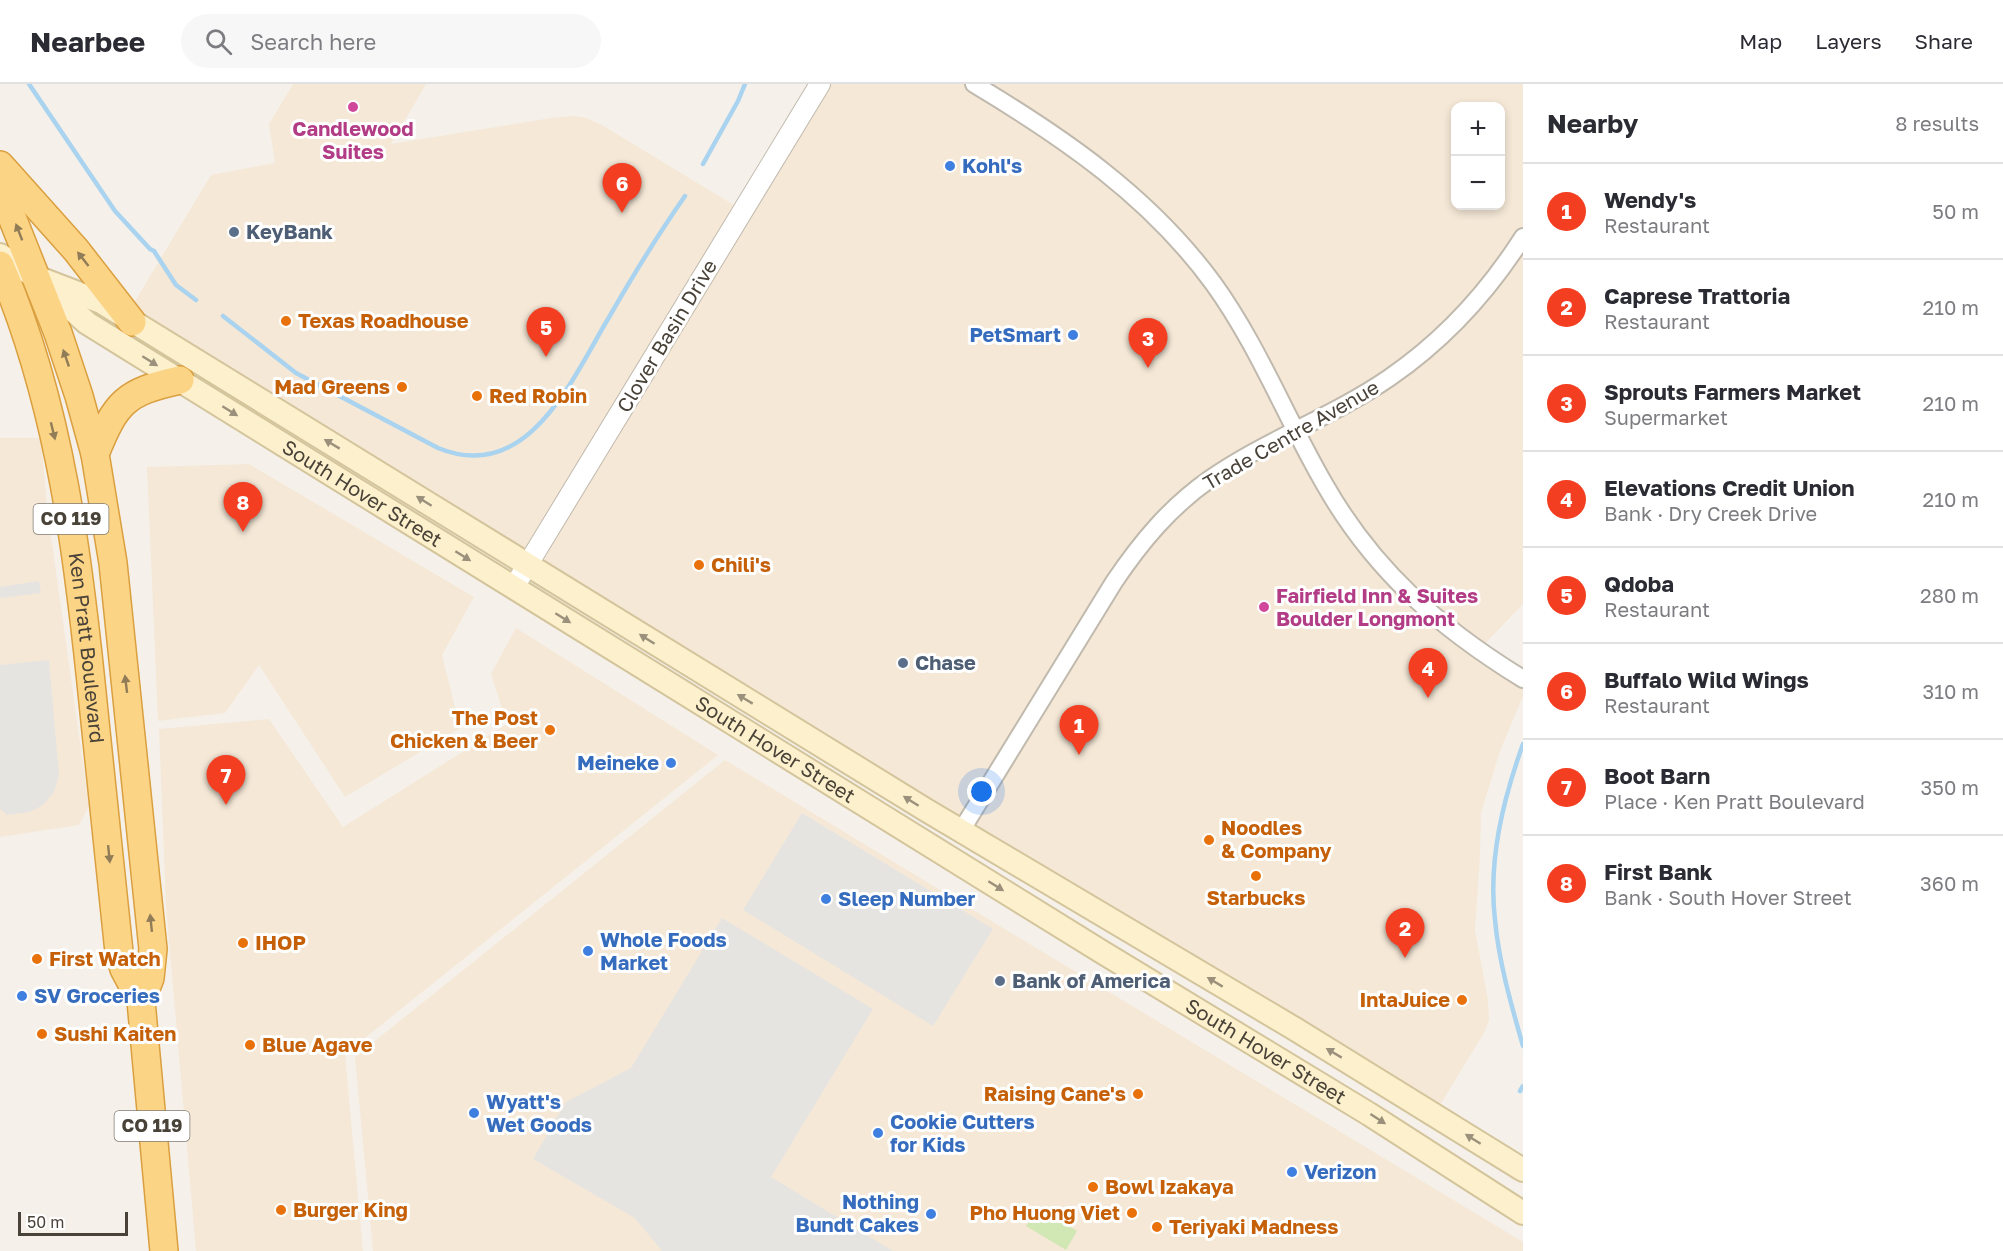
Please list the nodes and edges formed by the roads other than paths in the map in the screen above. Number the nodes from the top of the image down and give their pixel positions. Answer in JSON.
{"nodes":[{"id":1,"x":820,"y":84,"type":"edge"},
{"id":2,"x":974,"y":84,"type":"edge"},
{"id":3,"x":0,"y":165,"type":"edge"},
{"id":4,"x":0,"y":187,"type":"edge"},
{"id":5,"x":1523,"y":237,"type":"edge"},
{"id":6,"x":0,"y":255,"type":"edge"},
{"id":7,"x":0,"y":265,"type":"edge"},
{"id":8,"x":36,"y":277,"type":"junction"},
{"id":9,"x":0,"y":310,"type":"edge"},
{"id":10,"x":132,"y":322,"type":"junction"},
{"id":11,"x":39,"y":374,"type":"junction"},
{"id":12,"x":180,"y":380,"type":"junction"},
{"id":13,"x":1296,"y":431,"type":"junction"},
{"id":14,"x":95,"y":454,"type":"junction"},
{"id":15,"x":528,"y":564,"type":"junction"},
{"id":16,"x":514,"y":587,"type":"junction"},
{"id":17,"x":1523,"y":679,"type":"edge"},
{"id":18,"x":961,"y":831,"type":"junction"},
{"id":19,"x":947,"y":855,"type":"junction"},
{"id":20,"x":141,"y":1000,"type":"junction"},
{"id":21,"x":1523,"y":1170,"type":"edge"},
{"id":22,"x":1523,"y":1213,"type":"edge"},
{"id":23,"x":164,"y":1251,"type":"edge"}],
"edges":[{"from":1,"to":15,"type":"street","name":"Clover Basin Drive"},
{"from":2,"to":13,"type":"street"},
{"from":10,"to":3,"type":"highway","one_way":true},
{"from":8,"to":4,"type":"highway","number":"CO 119","one_way":true},
{"from":5,"to":13,"type":"street","name":"Trade Centre Avenue"},
{"from":6,"to":8,"type":"main road","name":"South Hover Street"},
{"from":7,"to":11,"type":"highway","name":"Ken Pratt Boulevard","number":"CO 119"},
{"from":8,"to":10,"type":"main road","name":"South Hover Street"},
{"from":8,"to":12,"type":"main road","name":"South Hover Street","one_way":true},
{"from":14,"to":8,"type":"highway","name":"Ken Pratt Boulevard","number":"CO 119","one_way":true},
{"from":9,"to":11,"type":"highway"},
{"from":15,"to":10,"type":"main road","name":"South Hover Street","one_way":true},
{"from":11,"to":20,"type":"highway","name":"Ken Pratt Boulevard","number":"CO 119","one_way":true},
{"from":12,"to":14,"type":"highway"},
{"from":12,"to":16,"type":"main road","name":"South Hover Street","one_way":true},
{"from":13,"to":17,"type":"street"},
{"from":13,"to":18,"type":"street","name":"Trade Centre Avenue"},
{"from":20,"to":14,"type":"highway","name":"Ken Pratt Boulevard","number":"CO 119","one_way":true},
{"from":15,"to":16,"type":"street","name":"Clover Basin Drive"},
{"from":18,"to":15,"type":"main road","name":"South Hover Street","one_way":true},
{"from":16,"to":19,"type":"main road","name":"South Hover Street","one_way":true},
{"from":18,"to":19,"type":"main road"},
{"from":21,"to":18,"type":"main road","name":"South Hover Street","one_way":true},
{"from":19,"to":22,"type":"main road","name":"South Hover Street","one_way":true},
{"from":20,"to":23,"type":"highway","name":"Ken Pratt Boulevard","number":"CO 119"}]}
